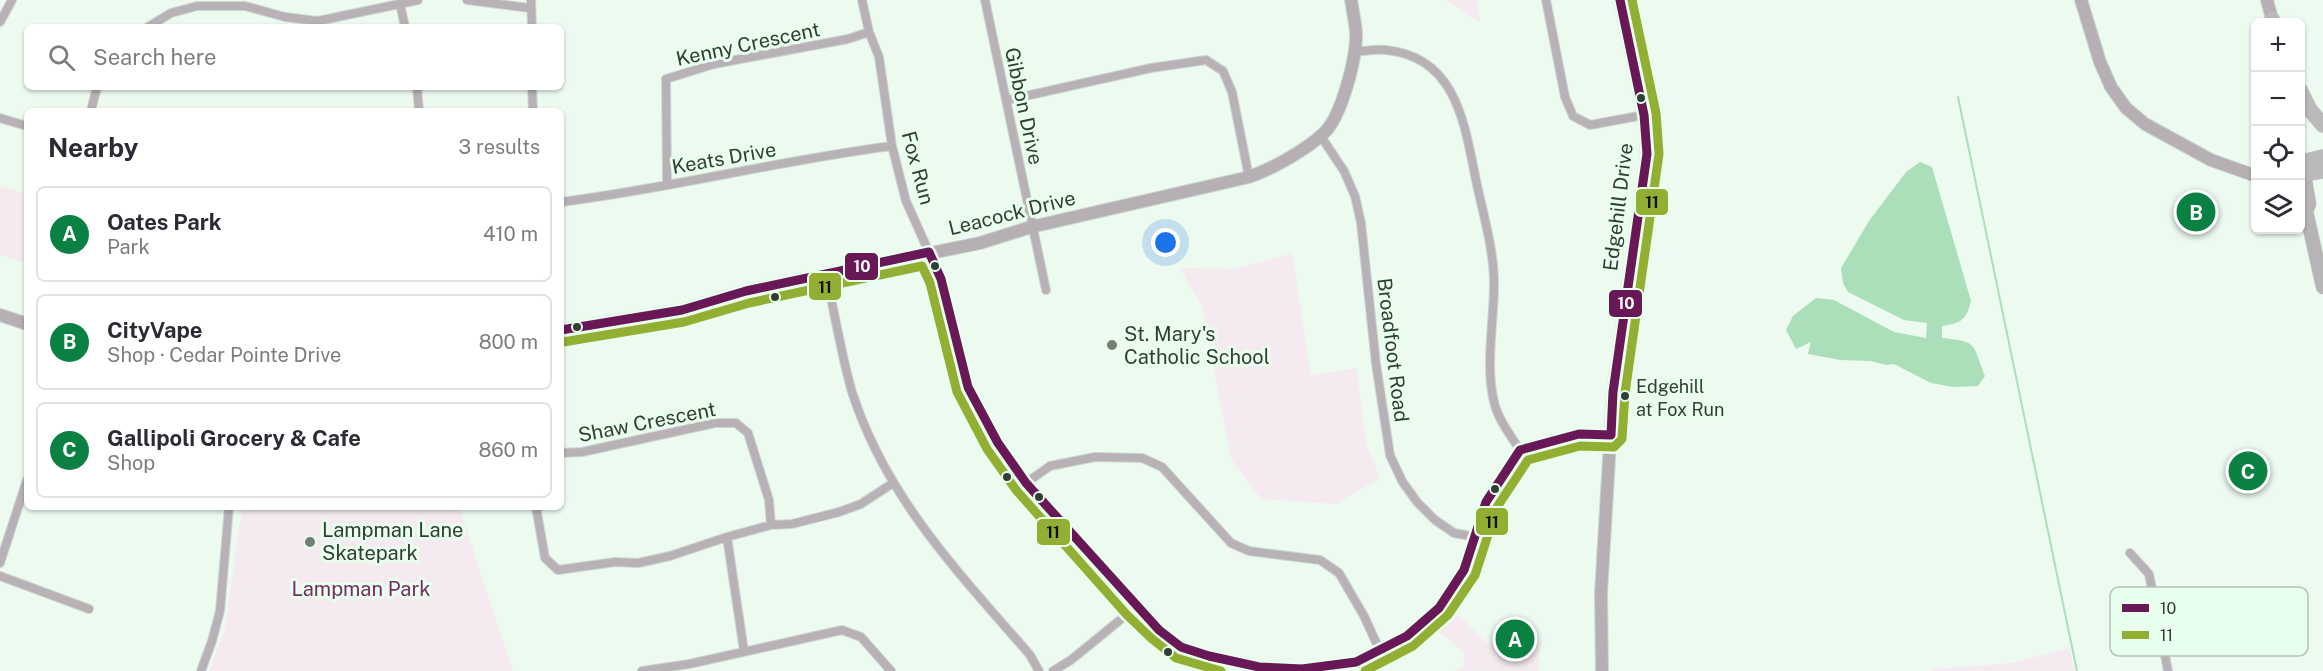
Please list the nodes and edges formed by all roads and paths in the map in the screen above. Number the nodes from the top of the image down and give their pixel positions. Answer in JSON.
{"nodes":[{"id":1,"x":12,"y":0,"type":"edge"},
{"id":2,"x":418,"y":0,"type":"edge"},
{"id":3,"x":467,"y":0,"type":"edge"},
{"id":4,"x":862,"y":0,"type":"edge"},
{"id":5,"x":985,"y":0,"type":"edge"},
{"id":6,"x":1351,"y":0,"type":"edge"},
{"id":7,"x":1546,"y":0,"type":"edge"},
{"id":8,"x":1620,"y":0,"type":"edge"},
{"id":9,"x":2081,"y":0,"type":"edge"},
{"id":10,"x":2267,"y":0,"type":"edge"},
{"id":11,"x":245,"y":3,"type":"edge"},
{"id":12,"x":400,"y":4,"type":"junction"},
{"id":13,"x":530,"y":4,"type":"edge"},
{"id":14,"x":2271,"y":18,"type":"edge"},
{"id":15,"x":0,"y":22,"type":"edge"},
{"id":16,"x":153,"y":24,"type":"edge"},
{"id":17,"x":404,"y":24,"type":"edge"},
{"id":18,"x":532,"y":24,"type":"edge"},
{"id":19,"x":869,"y":32,"type":"junction"},
{"id":20,"x":1354,"y":52,"type":"junction"},
{"id":21,"x":96,"y":90,"type":"edge"},
{"id":22,"x":417,"y":90,"type":"edge"},
{"id":23,"x":532,"y":90,"type":"edge"},
{"id":24,"x":2305,"y":99,"type":"edge"},
{"id":25,"x":1008,"y":100,"type":"junction"},
{"id":26,"x":92,"y":108,"type":"edge"},
{"id":27,"x":419,"y":108,"type":"edge"},
{"id":28,"x":533,"y":108,"type":"edge"},
{"id":29,"x":1644,"y":115,"type":"junction"},
{"id":30,"x":0,"y":118,"type":"edge"},
{"id":31,"x":24,"y":125,"type":"edge"},
{"id":32,"x":2323,"y":125,"type":"edge"},
{"id":33,"x":1320,"y":135,"type":"junction"},
{"id":34,"x":892,"y":146,"type":"junction"},
{"id":35,"x":2323,"y":157,"type":"edge"},
{"id":36,"x":2305,"y":164,"type":"edge"},
{"id":37,"x":2305,"y":166,"type":"edge"},
{"id":38,"x":2251,"y":171,"type":"edge"},
{"id":39,"x":2323,"y":171,"type":"edge"},
{"id":40,"x":1249,"y":177,"type":"junction"},
{"id":41,"x":667,"y":184,"type":"junction"},
{"id":42,"x":2305,"y":184,"type":"edge"},
{"id":43,"x":564,"y":202,"type":"edge"},
{"id":44,"x":2305,"y":207,"type":"edge"},
{"id":45,"x":2305,"y":217,"type":"edge"},
{"id":46,"x":1031,"y":226,"type":"junction"},
{"id":47,"x":929,"y":252,"type":"junction"},
{"id":48,"x":826,"y":275,"type":"junction"},
{"id":49,"x":2323,"y":287,"type":"edge"},
{"id":50,"x":1046,"y":290,"type":"dead end"},
{"id":51,"x":0,"y":315,"type":"edge"},
{"id":52,"x":24,"y":323,"type":"edge"},
{"id":53,"x":564,"y":330,"type":"edge"},
{"id":54,"x":1611,"y":435,"type":"junction"},
{"id":55,"x":1520,"y":450,"type":"junction"},
{"id":56,"x":564,"y":453,"type":"edge"},
{"id":57,"x":893,"y":483,"type":"junction"},
{"id":58,"x":1026,"y":483,"type":"junction"},
{"id":59,"x":24,"y":489,"type":"edge"},
{"id":60,"x":229,"y":510,"type":"edge"},
{"id":61,"x":537,"y":510,"type":"edge"},
{"id":62,"x":771,"y":525,"type":"junction"},
{"id":63,"x":727,"y":537,"type":"junction"},
{"id":64,"x":1476,"y":537,"type":"junction"},
{"id":65,"x":2130,"y":553,"type":"dead end"},
{"id":66,"x":0,"y":563,"type":"edge"},
{"id":67,"x":0,"y":576,"type":"edge"},
{"id":68,"x":2152,"y":587,"type":"edge"},
{"id":69,"x":1136,"y":607,"type":"junction"},
{"id":70,"x":89,"y":609,"type":"dead end"},
{"id":71,"x":744,"y":651,"type":"junction"},
{"id":72,"x":1380,"y":651,"type":"junction"},
{"id":73,"x":1209,"y":656,"type":"junction"},
{"id":74,"x":2165,"y":656,"type":"edge"},
{"id":75,"x":201,"y":671,"type":"edge"},
{"id":76,"x":642,"y":671,"type":"edge"},
{"id":77,"x":891,"y":671,"type":"edge"},
{"id":78,"x":1039,"y":671,"type":"edge"},
{"id":79,"x":1053,"y":671,"type":"edge"},
{"id":80,"x":1208,"y":671,"type":"edge"},
{"id":81,"x":1602,"y":671,"type":"edge"},
{"id":82,"x":2168,"y":671,"type":"edge"}],
"edges":[{"from":1,"to":15,"type":"street"},
{"from":2,"to":12,"type":"street"},
{"from":3,"to":13,"type":"street"},
{"from":4,"to":19,"type":"street","name":"Fox Run"},
{"from":5,"to":25,"type":"street","name":"Gibbon Drive"},
{"from":6,"to":20,"type":"street","name":"Leacock Drive"},
{"from":7,"to":29,"type":"street"},
{"from":8,"to":29,"type":"street","name":"Edgehill Drive"},
{"from":9,"to":38,"type":"street"},
{"from":10,"to":14,"type":"street"},
{"from":11,"to":12,"type":"street"},
{"from":11,"to":16,"type":"street"},
{"from":12,"to":17,"type":"street"},
{"from":13,"to":18,"type":"street"},
{"from":19,"to":34,"type":"street","name":"Fox Run"},
{"from":19,"to":41,"type":"street","name":"Kenny Crescent"},
{"from":20,"to":33,"type":"street","name":"Leacock Drive"},
{"from":20,"to":55,"type":"street"},
{"from":21,"to":26,"type":"street"},
{"from":22,"to":27,"type":"street"},
{"from":23,"to":28,"type":"street"},
{"from":24,"to":32,"type":"highway"},
{"from":25,"to":40,"type":"street"},
{"from":25,"to":46,"type":"street","name":"Gibbon Drive"},
{"from":29,"to":54,"type":"street","name":"Edgehill Drive"},
{"from":30,"to":31,"type":"street"},
{"from":33,"to":40,"type":"street","name":"Leacock Drive"},
{"from":33,"to":64,"type":"street","name":"Broadfoot Road"},
{"from":34,"to":41,"type":"street","name":"Keats Drive"},
{"from":34,"to":47,"type":"street","name":"Fox Run"},
{"from":35,"to":36,"type":"highway"},
{"from":37,"to":39,"type":"highway"},
{"from":40,"to":46,"type":"street","name":"Leacock Drive"},
{"from":41,"to":43,"type":"street","name":"Keats Drive"},
{"from":42,"to":44,"type":"main road"},
{"from":45,"to":49,"type":"main road"},
{"from":46,"to":47,"type":"street","name":"Leacock Drive"},
{"from":46,"to":50,"type":"street","name":"Gibbon Drive"},
{"from":47,"to":48,"type":"street","name":"Leacock Drive"},
{"from":47,"to":58,"type":"street","name":"Fox Run"},
{"from":48,"to":53,"type":"street","name":"Leacock Drive"},
{"from":48,"to":57,"type":"street"},
{"from":51,"to":52,"type":"street"},
{"from":54,"to":55,"type":"street"},
{"from":54,"to":81,"type":"street","name":"Edgehill Drive"},
{"from":55,"to":64,"type":"street","name":"Fox Run"},
{"from":56,"to":62,"type":"street","name":"Shaw Crescent"},
{"from":57,"to":62,"type":"street"},
{"from":57,"to":78,"type":"street"},
{"from":58,"to":69,"type":"street","name":"Fox Run"},
{"from":58,"to":72,"type":"street"},
{"from":59,"to":66,"type":"street"},
{"from":60,"to":75,"type":"street"},
{"from":61,"to":63,"type":"street"},
{"from":62,"to":63,"type":"street"},
{"from":63,"to":71,"type":"street"},
{"from":64,"to":72,"type":"street","name":"Fox Run"},
{"from":65,"to":68,"type":"street"},
{"from":67,"to":70,"type":"street"},
{"from":69,"to":73,"type":"street","name":"Fox Run"},
{"from":69,"to":79,"type":"street"},
{"from":71,"to":76,"type":"street"},
{"from":71,"to":77,"type":"street"},
{"from":72,"to":73,"type":"street","name":"Fox Run"},
{"from":73,"to":80,"type":"street"},
{"from":74,"to":82,"type":"street"}]}
